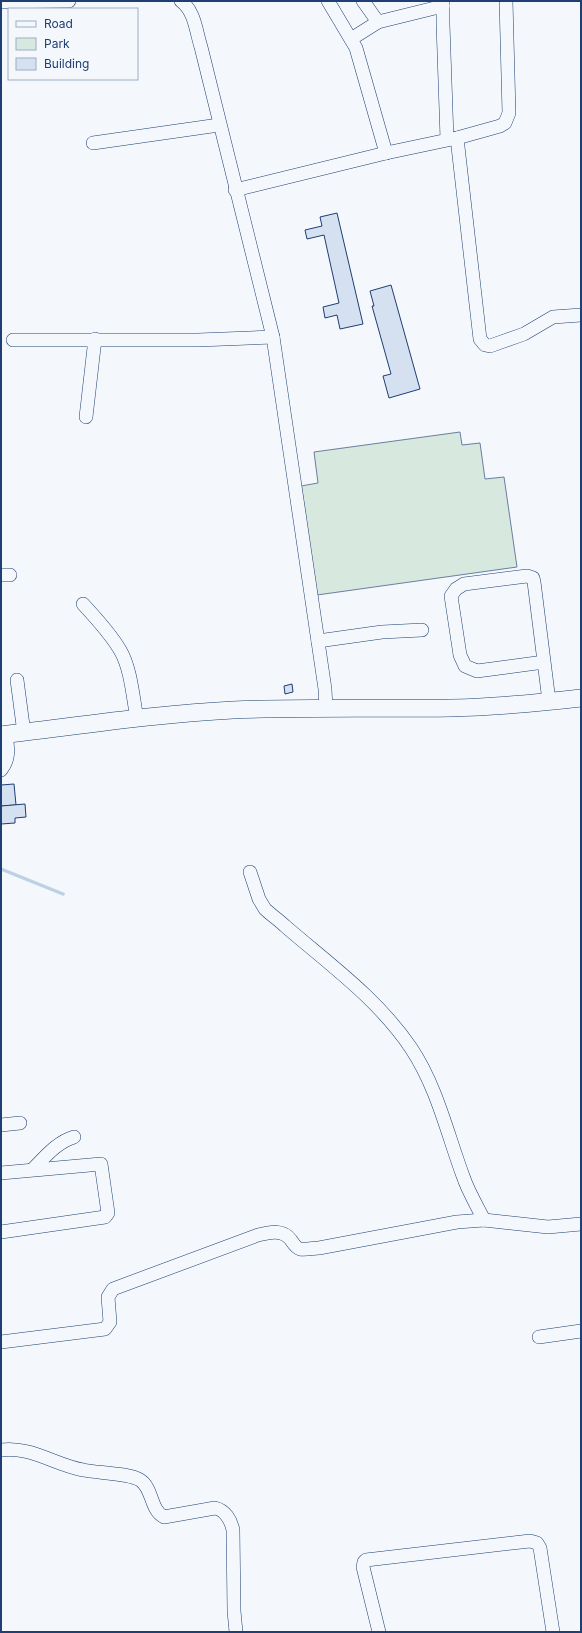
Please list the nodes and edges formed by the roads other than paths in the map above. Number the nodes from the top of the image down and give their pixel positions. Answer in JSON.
{"nodes":[{"id":1,"x":69,"y":1,"type":"edge"},
{"id":2,"x":181,"y":1,"type":"edge"},
{"id":3,"x":328,"y":1,"type":"edge"},
{"id":4,"x":363,"y":1,"type":"edge"},
{"id":5,"x":506,"y":1,"type":"edge"},
{"id":6,"x":1,"y":2,"type":"edge"},
{"id":7,"x":443,"y":3,"type":"edge"},
{"id":8,"x":378,"y":22,"type":"junction"},
{"id":9,"x":351,"y":38,"type":"junction"},
{"id":10,"x":219,"y":125,"type":"junction"},
{"id":11,"x":452,"y":139,"type":"junction"},
{"id":12,"x":93,"y":143,"type":"dead end"},
{"id":13,"x":389,"y":152,"type":"junction"},
{"id":14,"x":235,"y":190,"type":"junction"},
{"id":15,"x":581,"y":315,"type":"edge"},
{"id":16,"x":273,"y":337,"type":"junction"},
{"id":17,"x":95,"y":339,"type":"junction"},
{"id":18,"x":13,"y":340,"type":"dead end"},
{"id":19,"x":86,"y":417,"type":"dead end"},
{"id":20,"x":83,"y":604,"type":"dead end"},
{"id":21,"x":422,"y":630,"type":"dead end"},
{"id":22,"x":318,"y":641,"type":"junction"},
{"id":23,"x":544,"y":662,"type":"junction"},
{"id":24,"x":17,"y":680,"type":"dead end"},
{"id":25,"x":581,"y":698,"type":"edge"},
{"id":26,"x":549,"y":702,"type":"junction"},
{"id":27,"x":326,"y":708,"type":"junction"},
{"id":28,"x":137,"y":719,"type":"junction"},
{"id":29,"x":24,"y":733,"type":"junction"},
{"id":30,"x":4,"y":735,"type":"edge"},
{"id":31,"x":1,"y":770,"type":"edge"},
{"id":32,"x":250,"y":872,"type":"dead end"},
{"id":33,"x":20,"y":1123,"type":"dead end"},
{"id":34,"x":1,"y":1125,"type":"edge"},
{"id":35,"x":74,"y":1137,"type":"dead end"},
{"id":36,"x":33,"y":1169,"type":"junction"},
{"id":37,"x":1,"y":1173,"type":"edge"},
{"id":38,"x":484,"y":1220,"type":"junction"},
{"id":39,"x":581,"y":1224,"type":"edge"},
{"id":40,"x":1,"y":1227,"type":"edge"},
{"id":41,"x":1,"y":1232,"type":"edge"},
{"id":42,"x":581,"y":1331,"type":"edge"},
{"id":43,"x":539,"y":1337,"type":"dead end"},
{"id":44,"x":1,"y":1342,"type":"edge"},
{"id":45,"x":1,"y":1450,"type":"edge"},
{"id":46,"x":236,"y":1632,"type":"edge"},
{"id":47,"x":379,"y":1632,"type":"edge"},
{"id":48,"x":553,"y":1632,"type":"edge"}],
"edges":[{"from":1,"to":6,"type":"street"},
{"from":2,"to":10,"type":"street"},
{"from":3,"to":9,"type":"street"},
{"from":4,"to":8,"type":"street"},
{"from":5,"to":11,"type":"street"},
{"from":7,"to":8,"type":"street"},
{"from":7,"to":11,"type":"street"},
{"from":8,"to":9,"type":"street"},
{"from":9,"to":13,"type":"street"},
{"from":10,"to":12,"type":"street"},
{"from":10,"to":14,"type":"street"},
{"from":11,"to":13,"type":"street"},
{"from":11,"to":15,"type":"street"},
{"from":13,"to":14,"type":"street"},
{"from":14,"to":16,"type":"street"},
{"from":16,"to":17,"type":"street"},
{"from":16,"to":22,"type":"street"},
{"from":17,"to":18,"type":"street"},
{"from":17,"to":19,"type":"street"},
{"from":20,"to":28,"type":"street"},
{"from":21,"to":22,"type":"street"},
{"from":22,"to":27,"type":"street"},
{"from":23,"to":23,"type":"street"},
{"from":23,"to":26,"type":"street"},
{"from":24,"to":29,"type":"street"},
{"from":25,"to":26,"type":"main road"},
{"from":26,"to":27,"type":"main road"},
{"from":27,"to":28,"type":"main road"},
{"from":28,"to":29,"type":"main road"},
{"from":29,"to":30,"type":"main road"},
{"from":30,"to":31,"type":"street"},
{"from":32,"to":38,"type":"street"},
{"from":33,"to":34,"type":"street"},
{"from":35,"to":36,"type":"street"},
{"from":36,"to":37,"type":"street"},
{"from":36,"to":41,"type":"street"},
{"from":38,"to":39,"type":"street"},
{"from":38,"to":44,"type":"street"},
{"from":40,"to":41,"type":"street"},
{"from":42,"to":43,"type":"street"},
{"from":45,"to":46,"type":"street"},
{"from":47,"to":48,"type":"street"}]}
